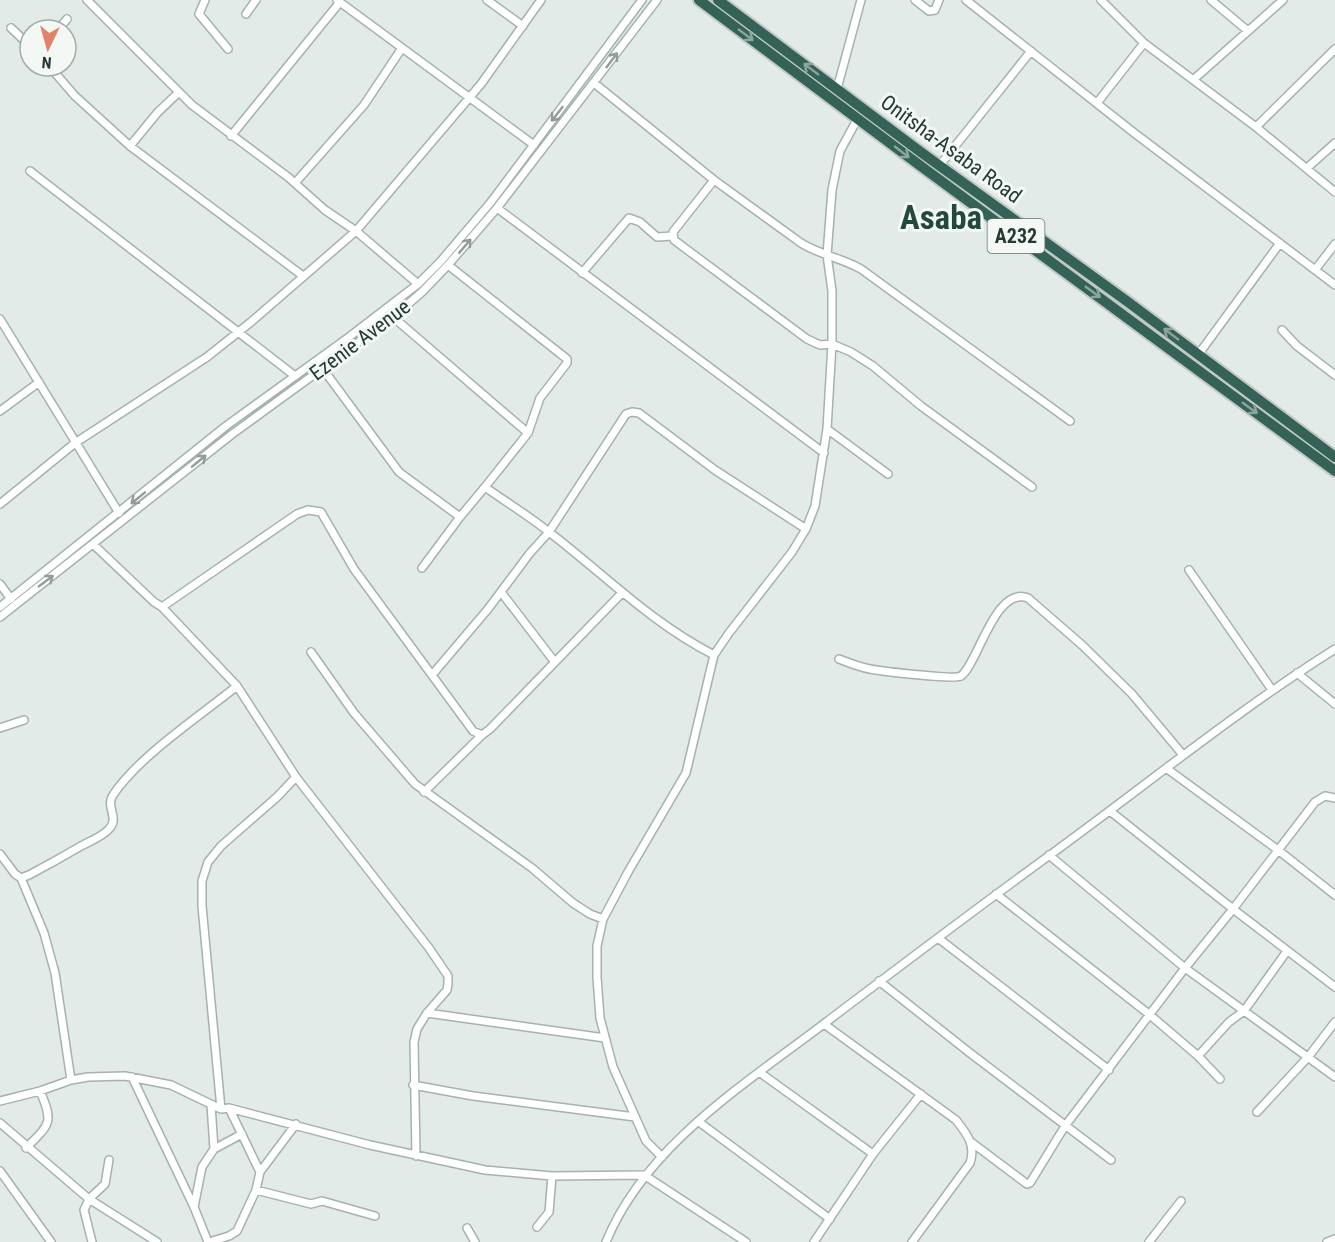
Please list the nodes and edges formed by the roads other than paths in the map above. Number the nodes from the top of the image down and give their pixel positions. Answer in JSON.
{"nodes":[{"id":1,"x":87,"y":0,"type":"edge"},
{"id":2,"x":205,"y":0,"type":"edge"},
{"id":3,"x":256,"y":0,"type":"edge"},
{"id":4,"x":488,"y":0,"type":"edge"},
{"id":5,"x":541,"y":0,"type":"edge"},
{"id":6,"x":642,"y":0,"type":"edge"},
{"id":7,"x":657,"y":0,"type":"edge"},
{"id":8,"x":699,"y":0,"type":"edge"},
{"id":9,"x":718,"y":0,"type":"edge"},
{"id":10,"x":861,"y":0,"type":"edge"},
{"id":11,"x":915,"y":0,"type":"edge"},
{"id":12,"x":939,"y":0,"type":"edge"},
{"id":13,"x":966,"y":0,"type":"edge"},
{"id":14,"x":1101,"y":0,"type":"edge"},
{"id":15,"x":1211,"y":0,"type":"edge"},
{"id":16,"x":1283,"y":0,"type":"edge"},
{"id":17,"x":338,"y":1,"type":"edge"},
{"id":18,"x":246,"y":14,"type":"dead end"},
{"id":19,"x":524,"y":26,"type":"junction"},
{"id":20,"x":11,"y":28,"type":"dead end"},
{"id":21,"x":1248,"y":31,"type":"junction"},
{"id":22,"x":18,"y":35,"type":"edge"},
{"id":23,"x":1144,"y":43,"type":"junction"},
{"id":24,"x":402,"y":48,"type":"junction"},
{"id":25,"x":228,"y":49,"type":"dead end"},
{"id":26,"x":1335,"y":49,"type":"edge"},
{"id":27,"x":1031,"y":51,"type":"junction"},
{"id":28,"x":59,"y":78,"type":"edge"},
{"id":29,"x":1193,"y":80,"type":"junction"},
{"id":30,"x":594,"y":83,"type":"junction"},
{"id":31,"x":837,"y":89,"type":"junction"},
{"id":32,"x":178,"y":93,"type":"junction"},
{"id":33,"x":468,"y":97,"type":"junction"},
{"id":34,"x":1097,"y":103,"type":"junction"},
{"id":35,"x":858,"y":118,"type":"junction"},
{"id":36,"x":1256,"y":127,"type":"junction"},
{"id":37,"x":231,"y":136,"type":"junction"},
{"id":38,"x":1335,"y":143,"type":"edge"},
{"id":39,"x":534,"y":145,"type":"junction"},
{"id":40,"x":130,"y":146,"type":"junction"},
{"id":41,"x":940,"y":165,"type":"junction"},
{"id":42,"x":1307,"y":168,"type":"junction"},
{"id":43,"x":30,"y":171,"type":"dead end"},
{"id":44,"x":714,"y":180,"type":"junction"},
{"id":45,"x":295,"y":183,"type":"junction"},
{"id":46,"x":1335,"y":192,"type":"edge"},
{"id":47,"x":497,"y":208,"type":"junction"},
{"id":48,"x":356,"y":231,"type":"junction"},
{"id":49,"x":672,"y":236,"type":"junction"},
{"id":50,"x":1280,"y":243,"type":"junction"},
{"id":51,"x":1335,"y":244,"type":"edge"},
{"id":52,"x":827,"y":255,"type":"junction"},
{"id":53,"x":1066,"y":257,"type":"junction"},
{"id":54,"x":448,"y":265,"type":"junction"},
{"id":55,"x":1061,"y":269,"type":"junction"},
{"id":56,"x":1315,"y":270,"type":"junction"},
{"id":57,"x":582,"y":273,"type":"junction"},
{"id":58,"x":303,"y":276,"type":"junction"},
{"id":59,"x":418,"y":284,"type":"junction"},
{"id":60,"x":1335,"y":285,"type":"edge"},
{"id":61,"x":393,"y":316,"type":"junction"},
{"id":62,"x":0,"y":319,"type":"edge"},
{"id":63,"x":1282,"y":330,"type":"dead end"},
{"id":64,"x":237,"y":332,"type":"junction"},
{"id":65,"x":832,"y":344,"type":"junction"},
{"id":66,"x":1198,"y":355,"type":"junction"},
{"id":67,"x":323,"y":369,"type":"junction"},
{"id":68,"x":1335,"y":375,"type":"edge"},
{"id":69,"x":295,"y":376,"type":"junction"},
{"id":70,"x":38,"y":383,"type":"junction"},
{"id":71,"x":267,"y":396,"type":"junction"},
{"id":72,"x":274,"y":404,"type":"junction"},
{"id":73,"x":0,"y":411,"type":"edge"},
{"id":74,"x":1070,"y":421,"type":"dead end"},
{"id":75,"x":827,"y":429,"type":"junction"},
{"id":76,"x":528,"y":433,"type":"junction"},
{"id":77,"x":75,"y":443,"type":"junction"},
{"id":78,"x":824,"y":453,"type":"junction"},
{"id":79,"x":1335,"y":457,"type":"edge"},
{"id":80,"x":1335,"y":471,"type":"edge"},
{"id":81,"x":888,"y":474,"type":"dead end"},
{"id":82,"x":485,"y":487,"type":"junction"},
{"id":83,"x":1032,"y":487,"type":"dead end"},
{"id":84,"x":0,"y":504,"type":"edge"},
{"id":85,"x":119,"y":513,"type":"junction"},
{"id":86,"x":460,"y":517,"type":"junction"},
{"id":87,"x":806,"y":529,"type":"junction"},
{"id":88,"x":549,"y":532,"type":"junction"},
{"id":89,"x":94,"y":545,"type":"junction"},
{"id":90,"x":422,"y":568,"type":"dead end"},
{"id":91,"x":1189,"y":570,"type":"dead end"},
{"id":92,"x":0,"y":584,"type":"edge"},
{"id":93,"x":501,"y":592,"type":"junction"},
{"id":94,"x":621,"y":594,"type":"junction"},
{"id":95,"x":11,"y":598,"type":"junction"},
{"id":96,"x":0,"y":607,"type":"edge"},
{"id":97,"x":162,"y":607,"type":"junction"},
{"id":98,"x":0,"y":617,"type":"edge"},
{"id":99,"x":1335,"y":649,"type":"edge"},
{"id":100,"x":311,"y":652,"type":"dead end"},
{"id":101,"x":714,"y":655,"type":"junction"},
{"id":102,"x":839,"y":660,"type":"dead end"},
{"id":103,"x":554,"y":661,"type":"junction"},
{"id":104,"x":1298,"y":673,"type":"junction"},
{"id":105,"x":432,"y":675,"type":"junction"},
{"id":106,"x":237,"y":686,"type":"junction"},
{"id":107,"x":1272,"y":690,"type":"junction"},
{"id":108,"x":1335,"y":704,"type":"edge"},
{"id":109,"x":24,"y":720,"type":"dead end"},
{"id":110,"x":0,"y":728,"type":"edge"},
{"id":111,"x":482,"y":735,"type":"junction"},
{"id":112,"x":1183,"y":755,"type":"junction"},
{"id":113,"x":1167,"y":768,"type":"junction"},
{"id":114,"x":296,"y":777,"type":"junction"},
{"id":115,"x":424,"y":792,"type":"junction"},
{"id":116,"x":1333,"y":797,"type":"edge"},
{"id":117,"x":1110,"y":811,"type":"junction"},
{"id":118,"x":1278,"y":850,"type":"junction"},
{"id":119,"x":0,"y":854,"type":"edge"},
{"id":120,"x":1049,"y":855,"type":"junction"},
{"id":121,"x":21,"y":878,"type":"junction"},
{"id":122,"x":996,"y":894,"type":"junction"},
{"id":123,"x":1335,"y":895,"type":"edge"},
{"id":124,"x":1233,"y":909,"type":"junction"},
{"id":125,"x":603,"y":919,"type":"junction"},
{"id":126,"x":938,"y":938,"type":"junction"},
{"id":127,"x":1287,"y":951,"type":"junction"},
{"id":128,"x":1185,"y":968,"type":"junction"},
{"id":129,"x":879,"y":981,"type":"junction"},
{"id":130,"x":1335,"y":987,"type":"edge"},
{"id":131,"x":1244,"y":1011,"type":"junction"},
{"id":132,"x":427,"y":1013,"type":"junction"},
{"id":133,"x":1150,"y":1015,"type":"junction"},
{"id":134,"x":1335,"y":1022,"type":"edge"},
{"id":135,"x":824,"y":1024,"type":"junction"},
{"id":136,"x":605,"y":1038,"type":"junction"},
{"id":137,"x":1198,"y":1056,"type":"junction"},
{"id":138,"x":1309,"y":1056,"type":"junction"},
{"id":139,"x":1109,"y":1070,"type":"junction"},
{"id":140,"x":759,"y":1072,"type":"junction"},
{"id":141,"x":132,"y":1077,"type":"junction"},
{"id":142,"x":1335,"y":1077,"type":"edge"},
{"id":143,"x":1220,"y":1079,"type":"dead end"},
{"id":144,"x":71,"y":1080,"type":"junction"},
{"id":145,"x":413,"y":1085,"type":"junction"},
{"id":146,"x":40,"y":1091,"type":"junction"},
{"id":147,"x":921,"y":1094,"type":"junction"},
{"id":148,"x":0,"y":1101,"type":"edge"},
{"id":149,"x":211,"y":1105,"type":"junction"},
{"id":150,"x":226,"y":1108,"type":"junction"},
{"id":151,"x":1257,"y":1112,"type":"dead end"},
{"id":152,"x":635,"y":1118,"type":"junction"},
{"id":153,"x":699,"y":1122,"type":"junction"},
{"id":154,"x":0,"y":1123,"type":"edge"},
{"id":155,"x":296,"y":1124,"type":"junction"},
{"id":156,"x":1065,"y":1126,"type":"junction"},
{"id":157,"x":242,"y":1134,"type":"junction"},
{"id":158,"x":971,"y":1142,"type":"junction"},
{"id":159,"x":26,"y":1148,"type":"junction"},
{"id":160,"x":214,"y":1149,"type":"junction"},
{"id":161,"x":873,"y":1154,"type":"junction"},
{"id":162,"x":416,"y":1156,"type":"junction"},
{"id":163,"x":662,"y":1157,"type":"junction"},
{"id":164,"x":109,"y":1160,"type":"dead end"},
{"id":165,"x":1111,"y":1160,"type":"dead end"},
{"id":166,"x":0,"y":1171,"type":"edge"},
{"id":167,"x":260,"y":1172,"type":"junction"},
{"id":168,"x":644,"y":1174,"type":"junction"},
{"id":169,"x":552,"y":1176,"type":"junction"},
{"id":170,"x":256,"y":1190,"type":"junction"},
{"id":171,"x":89,"y":1199,"type":"junction"},
{"id":172,"x":1181,"y":1201,"type":"dead end"},
{"id":173,"x":194,"y":1207,"type":"junction"},
{"id":174,"x":375,"y":1216,"type":"dead end"},
{"id":175,"x":830,"y":1219,"type":"junction"},
{"id":176,"x":537,"y":1227,"type":"dead end"},
{"id":177,"x":467,"y":1228,"type":"dead end"},
{"id":178,"x":1335,"y":1239,"type":"edge"},
{"id":179,"x":51,"y":1242,"type":"edge"},
{"id":180,"x":92,"y":1242,"type":"edge"},
{"id":181,"x":157,"y":1242,"type":"edge"},
{"id":182,"x":208,"y":1242,"type":"edge"},
{"id":183,"x":475,"y":1242,"type":"edge"},
{"id":184,"x":606,"y":1242,"type":"edge"},
{"id":185,"x":746,"y":1242,"type":"edge"},
{"id":186,"x":814,"y":1242,"type":"edge"},
{"id":187,"x":912,"y":1242,"type":"edge"},
{"id":188,"x":1149,"y":1242,"type":"edge"},
{"id":189,"x":1327,"y":1242,"type":"edge"}],
"edges":[{"from":1,"to":32,"type":"street"},
{"from":2,"to":25,"type":"street"},
{"from":3,"to":18,"type":"street"},
{"from":4,"to":19,"type":"street"},
{"from":5,"to":19,"type":"street"},
{"from":6,"to":39,"type":"street","name":"Ezenie Avenue","one_way":true},
{"from":30,"to":7,"type":"street","name":"Ezenie Avenue","one_way":true},
{"from":8,"to":35,"type":"highway","number":"A232","one_way":true},
{"from":31,"to":9,"type":"highway","name":"Onitsha-Asaba Road","number":"A232","one_way":true},
{"from":10,"to":31,"type":"street"},
{"from":11,"to":12,"type":"street"},
{"from":13,"to":27,"type":"street"},
{"from":14,"to":23,"type":"street"},
{"from":15,"to":21,"type":"street"},
{"from":16,"to":21,"type":"street"},
{"from":17,"to":24,"type":"street"},
{"from":17,"to":37,"type":"street"},
{"from":19,"to":33,"type":"street"},
{"from":20,"to":22,"type":"street"},
{"from":21,"to":29,"type":"street"},
{"from":23,"to":29,"type":"street"},
{"from":23,"to":34,"type":"street"},
{"from":24,"to":33,"type":"street"},
{"from":24,"to":45,"type":"street"},
{"from":26,"to":36,"type":"street"},
{"from":27,"to":34,"type":"street"},
{"from":27,"to":41,"type":"street"},
{"from":28,"to":40,"type":"street"},
{"from":29,"to":36,"type":"street"},
{"from":30,"to":44,"type":"street"},
{"from":30,"to":47,"type":"street","name":"Ezenie Avenue"},
{"from":31,"to":41,"type":"highway","name":"Onitsha-Asaba Road","number":"A232"},
{"from":32,"to":37,"type":"street"},
{"from":32,"to":40,"type":"street"},
{"from":33,"to":39,"type":"street"},
{"from":33,"to":48,"type":"street"},
{"from":34,"to":50,"type":"street"},
{"from":35,"to":52,"type":"street"},
{"from":35,"to":55,"type":"highway","number":"A232","one_way":true},
{"from":36,"to":42,"type":"street"},
{"from":37,"to":45,"type":"street"},
{"from":38,"to":42,"type":"street"},
{"from":39,"to":59,"type":"street","name":"Ezenie Avenue"},
{"from":40,"to":58,"type":"street"},
{"from":41,"to":53,"type":"highway","name":"Onitsha-Asaba Road","number":"A232"},
{"from":42,"to":46,"type":"street"},
{"from":43,"to":64,"type":"street"},
{"from":44,"to":49,"type":"street"},
{"from":44,"to":52,"type":"street"},
{"from":45,"to":48,"type":"street"},
{"from":54,"to":47,"type":"street","name":"Ezenie Avenue","one_way":true},
{"from":47,"to":57,"type":"street"},
{"from":48,"to":58,"type":"street"},
{"from":48,"to":59,"type":"street"},
{"from":49,"to":57,"type":"street"},
{"from":49,"to":65,"type":"street"},
{"from":50,"to":56,"type":"street"},
{"from":50,"to":66,"type":"street"},
{"from":51,"to":56,"type":"street"},
{"from":52,"to":65,"type":"street"},
{"from":52,"to":74,"type":"street"},
{"from":53,"to":55,"type":"highway"},
{"from":66,"to":53,"type":"highway","name":"Onitsha-Asaba Road","number":"A232","one_way":true},
{"from":54,"to":61,"type":"street","name":"Ezenie Avenue"},
{"from":54,"to":76,"type":"street"},
{"from":55,"to":80,"type":"highway","number":"A232","one_way":true},
{"from":56,"to":60,"type":"street"},
{"from":57,"to":78,"type":"street"},
{"from":58,"to":64,"type":"street"},
{"from":59,"to":69,"type":"street","name":"Ezenie Avenue"},
{"from":61,"to":67,"type":"street","name":"Ezenie Avenue"},
{"from":61,"to":76,"type":"street"},
{"from":62,"to":70,"type":"street"},
{"from":63,"to":68,"type":"street"},
{"from":64,"to":69,"type":"street"},
{"from":64,"to":77,"type":"street"},
{"from":65,"to":75,"type":"street"},
{"from":65,"to":83,"type":"street"},
{"from":66,"to":79,"type":"highway","name":"Onitsha-Asaba Road","number":"A232"},
{"from":67,"to":72,"type":"street","name":"Ezenie Avenue"},
{"from":67,"to":86,"type":"street"},
{"from":69,"to":71,"type":"street","name":"Ezenie Avenue"},
{"from":70,"to":73,"type":"street"},
{"from":70,"to":77,"type":"street"},
{"from":71,"to":72,"type":"street"},
{"from":71,"to":85,"type":"street","name":"Ezenie Avenue","one_way":true},
{"from":89,"to":72,"type":"street","name":"Ezenie Avenue","one_way":true},
{"from":75,"to":78,"type":"street"},
{"from":75,"to":81,"type":"street"},
{"from":76,"to":82,"type":"street"},
{"from":77,"to":84,"type":"street"},
{"from":77,"to":85,"type":"street"},
{"from":78,"to":87,"type":"street"},
{"from":82,"to":86,"type":"street"},
{"from":82,"to":88,"type":"street"},
{"from":85,"to":95,"type":"street","name":"Ezenie Avenue"},
{"from":86,"to":90,"type":"street"},
{"from":87,"to":88,"type":"street"},
{"from":87,"to":101,"type":"street"},
{"from":88,"to":93,"type":"street"},
{"from":88,"to":94,"type":"street"},
{"from":89,"to":97,"type":"street"},
{"from":98,"to":89,"type":"street","name":"Ezenie Avenue","one_way":true},
{"from":91,"to":107,"type":"street"},
{"from":92,"to":95,"type":"street"},
{"from":93,"to":103,"type":"street"},
{"from":93,"to":105,"type":"street"},
{"from":94,"to":101,"type":"street"},
{"from":94,"to":103,"type":"street"},
{"from":95,"to":96,"type":"street","name":"Ezenie Avenue"},
{"from":97,"to":105,"type":"street"},
{"from":97,"to":106,"type":"street"},
{"from":99,"to":104,"type":"street"},
{"from":100,"to":115,"type":"street"},
{"from":101,"to":125,"type":"street"},
{"from":102,"to":112,"type":"street"},
{"from":103,"to":111,"type":"street"},
{"from":104,"to":107,"type":"street"},
{"from":104,"to":108,"type":"street"},
{"from":105,"to":111,"type":"street"},
{"from":106,"to":114,"type":"street"},
{"from":106,"to":121,"type":"street"},
{"from":107,"to":112,"type":"street"},
{"from":109,"to":110,"type":"street"},
{"from":111,"to":115,"type":"street"},
{"from":112,"to":113,"type":"street"},
{"from":113,"to":117,"type":"street"},
{"from":113,"to":118,"type":"street"},
{"from":114,"to":132,"type":"street"},
{"from":114,"to":150,"type":"street"},
{"from":115,"to":125,"type":"street"},
{"from":116,"to":118,"type":"street"},
{"from":117,"to":120,"type":"street"},
{"from":117,"to":124,"type":"street"},
{"from":118,"to":123,"type":"street"},
{"from":118,"to":124,"type":"street"},
{"from":119,"to":121,"type":"street"},
{"from":120,"to":122,"type":"street"},
{"from":120,"to":128,"type":"street"},
{"from":121,"to":144,"type":"street"},
{"from":122,"to":126,"type":"street"},
{"from":122,"to":133,"type":"street"},
{"from":124,"to":127,"type":"street"},
{"from":124,"to":128,"type":"street"},
{"from":125,"to":136,"type":"street"},
{"from":126,"to":129,"type":"street"},
{"from":126,"to":139,"type":"street"},
{"from":127,"to":130,"type":"street"},
{"from":127,"to":131,"type":"street"},
{"from":128,"to":131,"type":"street"},
{"from":128,"to":133,"type":"street"},
{"from":129,"to":135,"type":"street"},
{"from":129,"to":156,"type":"street"},
{"from":131,"to":137,"type":"street"},
{"from":131,"to":138,"type":"street"},
{"from":132,"to":136,"type":"street"},
{"from":132,"to":145,"type":"street"},
{"from":133,"to":137,"type":"street"},
{"from":133,"to":139,"type":"street"},
{"from":134,"to":138,"type":"street"},
{"from":135,"to":140,"type":"street"},
{"from":135,"to":147,"type":"street"},
{"from":136,"to":152,"type":"street"},
{"from":137,"to":143,"type":"street"},
{"from":138,"to":142,"type":"street"},
{"from":138,"to":151,"type":"street"},
{"from":139,"to":156,"type":"street"},
{"from":140,"to":153,"type":"street"},
{"from":140,"to":161,"type":"street"},
{"from":141,"to":144,"type":"street"},
{"from":141,"to":149,"type":"street"},
{"from":141,"to":173,"type":"street"},
{"from":144,"to":146,"type":"street"},
{"from":145,"to":152,"type":"street"},
{"from":145,"to":162,"type":"street"},
{"from":146,"to":148,"type":"street"},
{"from":146,"to":159,"type":"street"},
{"from":147,"to":158,"type":"street"},
{"from":147,"to":161,"type":"street"},
{"from":149,"to":150,"type":"street"},
{"from":149,"to":160,"type":"street"},
{"from":150,"to":155,"type":"street"},
{"from":150,"to":157,"type":"street"},
{"from":152,"to":163,"type":"street"},
{"from":153,"to":163,"type":"street"},
{"from":153,"to":175,"type":"street"},
{"from":154,"to":159,"type":"street"},
{"from":155,"to":162,"type":"street"},
{"from":155,"to":167,"type":"street"},
{"from":156,"to":158,"type":"street"},
{"from":156,"to":165,"type":"street"},
{"from":157,"to":160,"type":"street"},
{"from":157,"to":167,"type":"street"},
{"from":158,"to":187,"type":"street"},
{"from":159,"to":171,"type":"street"},
{"from":160,"to":173,"type":"street"},
{"from":161,"to":175,"type":"street"},
{"from":162,"to":169,"type":"street"},
{"from":163,"to":168,"type":"street"},
{"from":164,"to":171,"type":"street"},
{"from":166,"to":179,"type":"street"},
{"from":167,"to":170,"type":"street"},
{"from":168,"to":169,"type":"street"},
{"from":168,"to":184,"type":"street"},
{"from":168,"to":185,"type":"street"},
{"from":169,"to":176,"type":"street"},
{"from":170,"to":174,"type":"street"},
{"from":170,"to":182,"type":"street"},
{"from":171,"to":180,"type":"street"},
{"from":171,"to":181,"type":"street"},
{"from":172,"to":188,"type":"street"},
{"from":173,"to":182,"type":"street"},
{"from":175,"to":186,"type":"street"},
{"from":177,"to":183,"type":"street"},
{"from":178,"to":189,"type":"street"}]}
